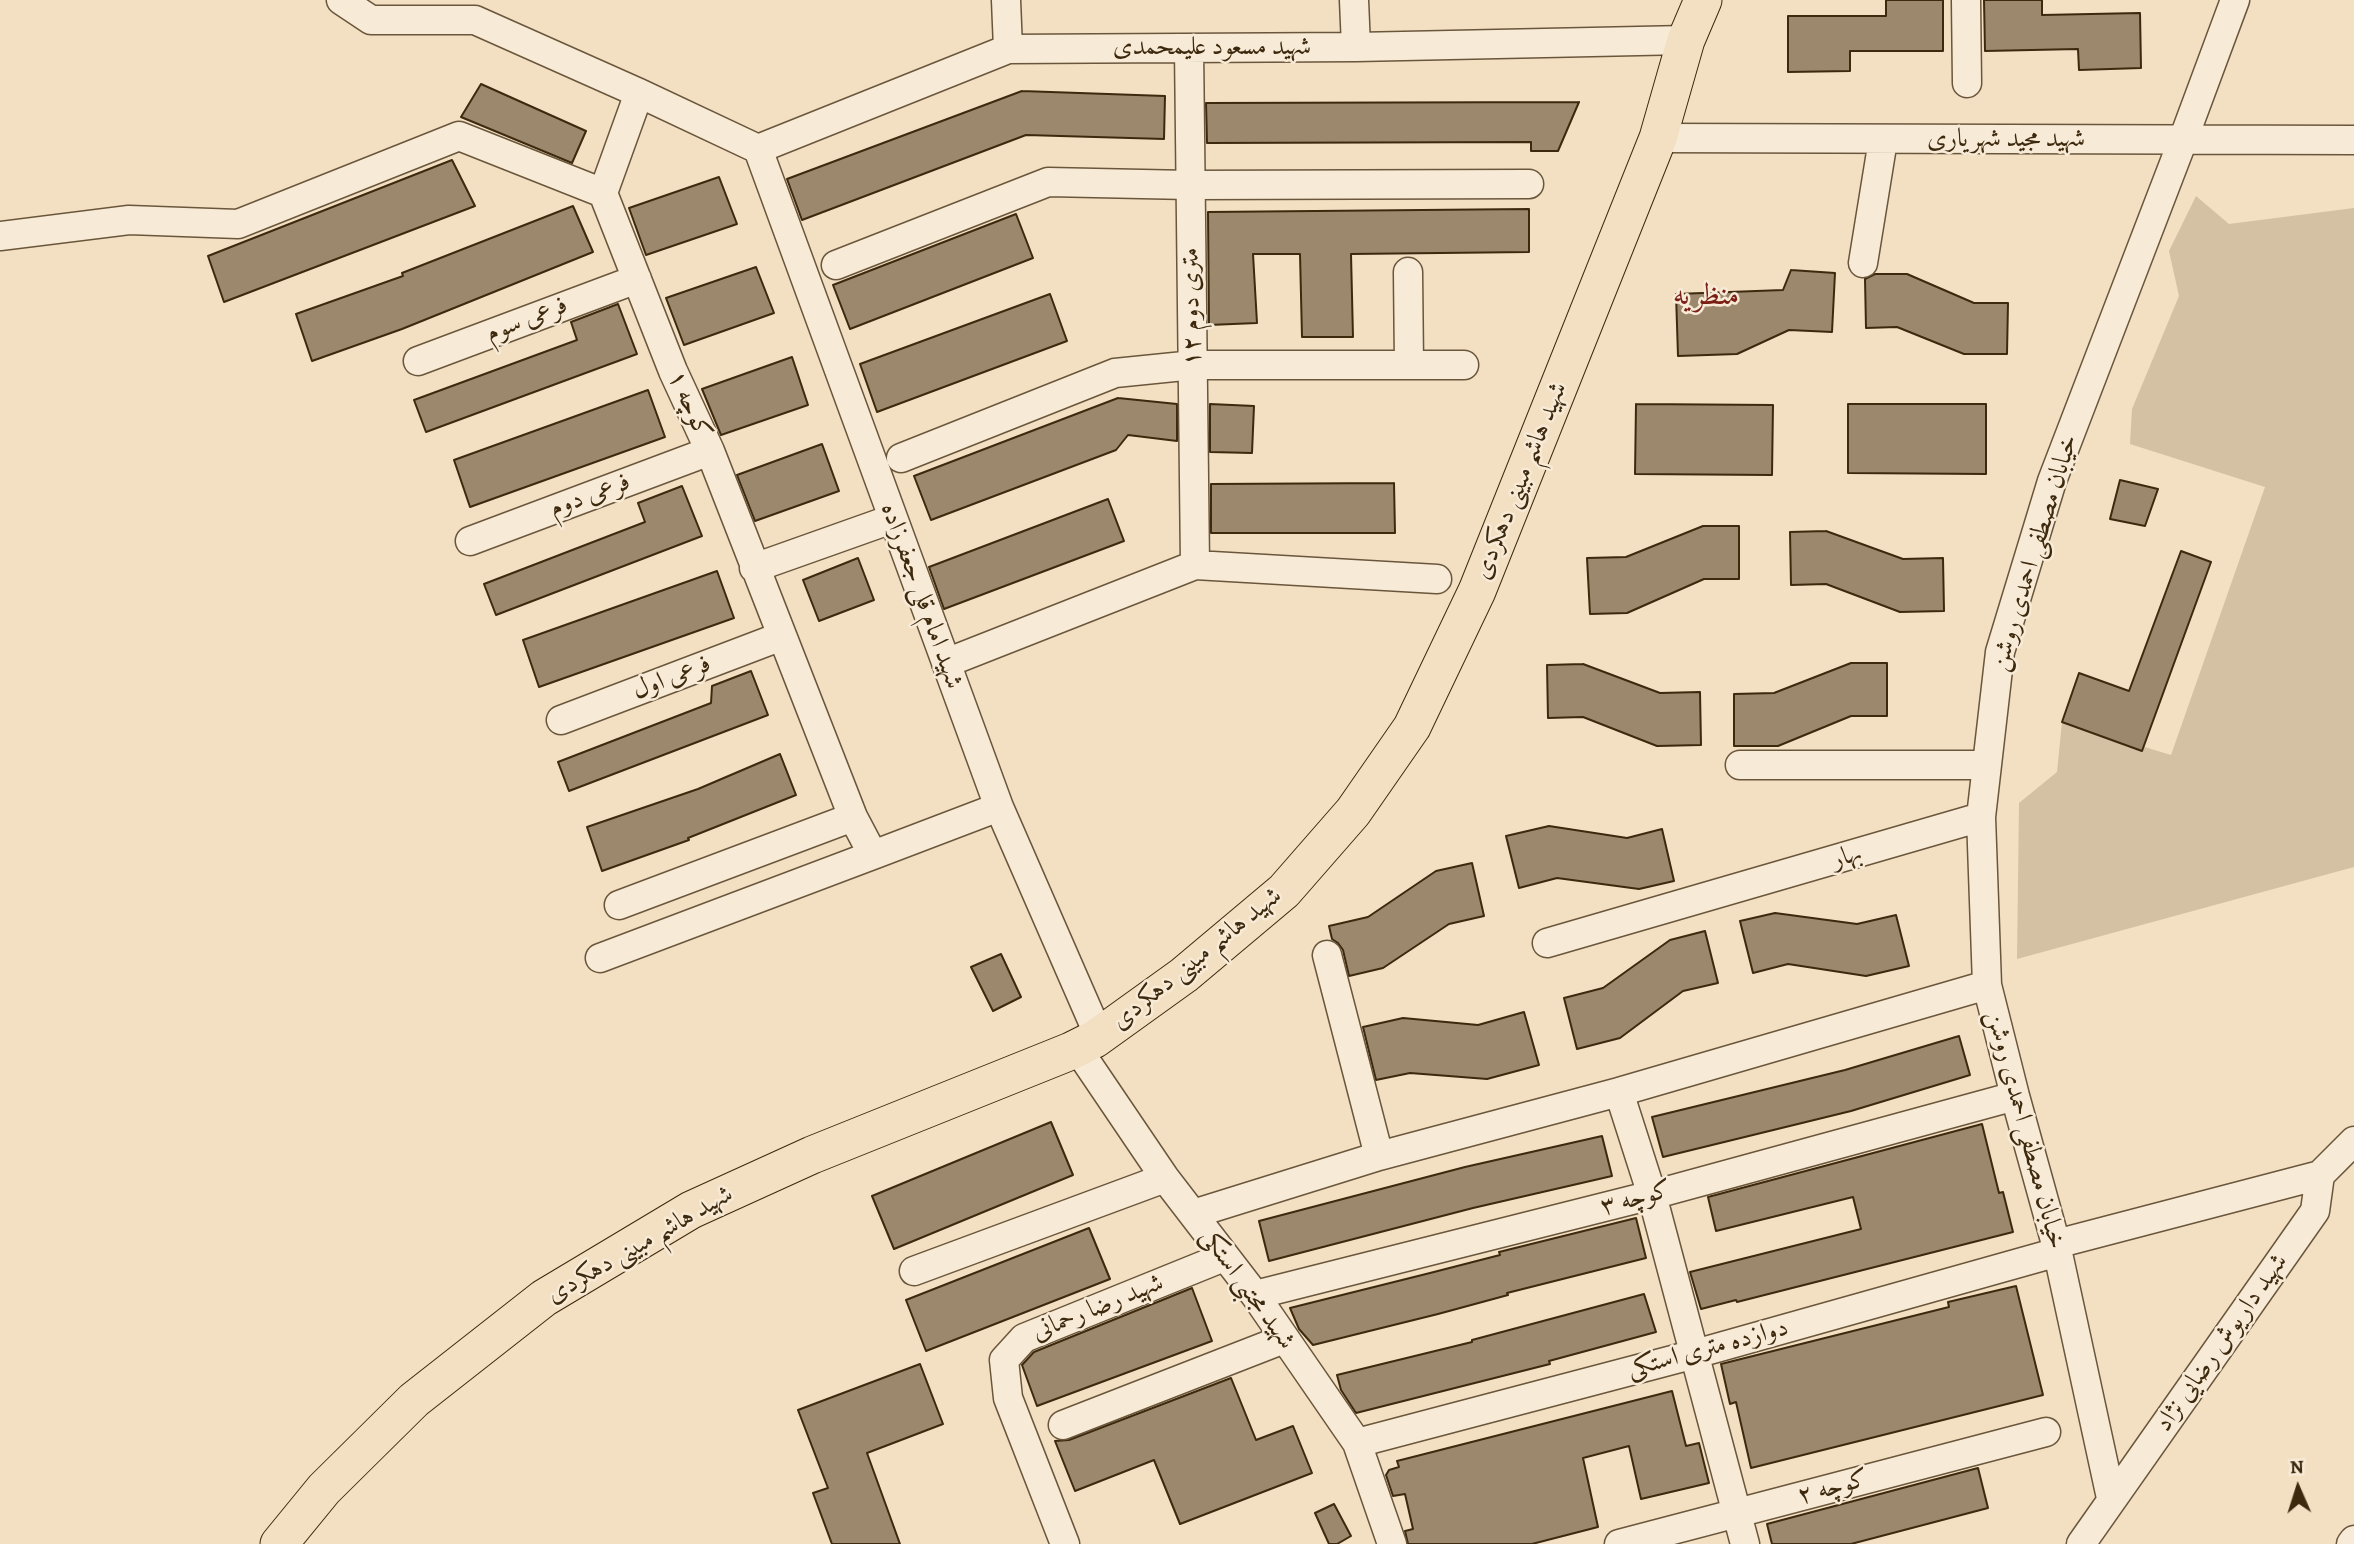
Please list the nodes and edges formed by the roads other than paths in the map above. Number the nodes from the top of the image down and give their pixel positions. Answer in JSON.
{"nodes":[{"id":1,"x":341,"y":0,"type":"edge"},
{"id":2,"x":1006,"y":0,"type":"edge"},
{"id":3,"x":1354,"y":0,"type":"edge"},
{"id":4,"x":1703,"y":0,"type":"edge"},
{"id":5,"x":1966,"y":0,"type":"edge"},
{"id":6,"x":2235,"y":0,"type":"edge"},
{"id":7,"x":473,"y":10,"type":"edge"},
{"id":8,"x":1686,"y":40,"type":"junction"},
{"id":9,"x":1356,"y":47,"type":"junction"},
{"id":10,"x":1189,"y":48,"type":"junction"},
{"id":11,"x":1008,"y":49,"type":"junction"},
{"id":12,"x":1967,"y":82,"type":"dead end"},
{"id":13,"x":639,"y":93,"type":"junction"},
{"id":14,"x":1658,"y":138,"type":"junction"},
{"id":15,"x":1883,"y":140,"type":"junction"},
{"id":16,"x":2183,"y":140,"type":"junction"},
{"id":17,"x":2354,"y":140,"type":"edge"},
{"id":18,"x":758,"y":149,"type":"junction"},
{"id":19,"x":1529,"y":184,"type":"dead end"},
{"id":20,"x":1189,"y":185,"type":"junction"},
{"id":21,"x":603,"y":193,"type":"junction"},
{"id":22,"x":0,"y":236,"type":"edge"},
{"id":23,"x":1863,"y":263,"type":"dead end"},
{"id":24,"x":836,"y":265,"type":"dead end"},
{"id":25,"x":1408,"y":272,"type":"dead end"},
{"id":26,"x":637,"y":279,"type":"junction"},
{"id":27,"x":418,"y":361,"type":"dead end"},
{"id":28,"x":1194,"y":365,"type":"junction"},
{"id":29,"x":1409,"y":365,"type":"junction"},
{"id":30,"x":1464,"y":366,"type":"dead end"},
{"id":31,"x":710,"y":452,"type":"junction"},
{"id":32,"x":901,"y":458,"type":"dead end"},
{"id":33,"x":892,"y":519,"type":"junction"},
{"id":34,"x":470,"y":541,"type":"dead end"},
{"id":35,"x":1195,"y":565,"type":"junction"},
{"id":36,"x":754,"y":568,"type":"junction"},
{"id":37,"x":1437,"y":579,"type":"dead end"},
{"id":38,"x":782,"y":636,"type":"junction"},
{"id":39,"x":946,"y":663,"type":"junction"},
{"id":40,"x":561,"y":720,"type":"dead end"},
{"id":41,"x":1740,"y":765,"type":"dead end"},
{"id":42,"x":1987,"y":765,"type":"junction"},
{"id":43,"x":999,"y":807,"type":"junction"},
{"id":44,"x":853,"y":817,"type":"junction"},
{"id":45,"x":1981,"y":817,"type":"junction"},
{"id":46,"x":873,"y":855,"type":"junction"},
{"id":47,"x":620,"y":905,"type":"dead end"},
{"id":48,"x":1547,"y":943,"type":"dead end"},
{"id":49,"x":1327,"y":955,"type":"dead end"},
{"id":50,"x":600,"y":958,"type":"dead end"},
{"id":51,"x":1987,"y":985,"type":"junction"},
{"id":52,"x":1088,"y":1042,"type":"junction"},
{"id":53,"x":1619,"y":1092,"type":"junction"},
{"id":54,"x":2015,"y":1096,"type":"junction"},
{"id":55,"x":2354,"y":1141,"type":"edge"},
{"id":56,"x":1379,"y":1156,"type":"junction"},
{"id":57,"x":2320,"y":1175,"type":"junction"},
{"id":58,"x":1165,"y":1178,"type":"junction"},
{"id":59,"x":1652,"y":1195,"type":"junction"},
{"id":60,"x":1193,"y":1214,"type":"junction"},
{"id":61,"x":2057,"y":1248,"type":"junction"},
{"id":62,"x":1224,"y":1256,"type":"junction"},
{"id":63,"x":914,"y":1271,"type":"dead end"},
{"id":64,"x":1255,"y":1295,"type":"junction"},
{"id":65,"x":1284,"y":1339,"type":"junction"},
{"id":66,"x":1695,"y":1354,"type":"junction"},
{"id":67,"x":1063,"y":1425,"type":"dead end"},
{"id":68,"x":2046,"y":1432,"type":"dead end"},
{"id":69,"x":1357,"y":1443,"type":"junction"},
{"id":70,"x":2111,"y":1498,"type":"junction"},
{"id":71,"x":1737,"y":1513,"type":"junction"},
{"id":72,"x":2354,"y":1540,"type":"edge"},
{"id":73,"x":279,"y":1544,"type":"edge"},
{"id":74,"x":1065,"y":1544,"type":"edge"},
{"id":75,"x":1392,"y":1544,"type":"edge"},
{"id":76,"x":1619,"y":1544,"type":"edge"},
{"id":77,"x":1745,"y":1544,"type":"edge"},
{"id":78,"x":2081,"y":1544,"type":"edge"},
{"id":79,"x":2351,"y":1544,"type":"edge"}],
"edges":[{"from":1,"to":7,"type":"street"},
{"from":2,"to":11,"type":"street"},
{"from":3,"to":9,"type":"street"},
{"from":4,"to":8,"type":"main road","name":"شهید هاشم مبینی دهکردی"},
{"from":5,"to":12,"type":"street"},
{"from":6,"to":16,"type":"street","name":"خیابان مصطفی احمدی روشن"},
{"from":7,"to":13,"type":"street"},
{"from":8,"to":9,"type":"street","name":"شهید مسعود علیمحمدی"},
{"from":8,"to":14,"type":"main road","name":"شهید هاشم مبینی دهکردی"},
{"from":9,"to":10,"type":"street","name":"شهید مسعود علیمحمدی"},
{"from":10,"to":11,"type":"street","name":"شهید مسعود علیمحمدی"},
{"from":10,"to":20,"type":"street","name":"۱۲ متری دوم"},
{"from":11,"to":18,"type":"street","name":"شهید مسعود علیمحمدی"},
{"from":13,"to":18,"type":"street"},
{"from":13,"to":21,"type":"street"},
{"from":14,"to":15,"type":"street","name":"شهید مجید شهریاری"},
{"from":14,"to":52,"type":"main road","name":"شهید هاشم مبینی دهکردی"},
{"from":15,"to":16,"type":"street","name":"شهید مجید شهریاری"},
{"from":15,"to":23,"type":"street"},
{"from":16,"to":17,"type":"street","name":"شهید مجید شهریاری"},
{"from":16,"to":42,"type":"street","name":"خیابان مصطفی احمدی روشن"},
{"from":18,"to":33,"type":"street","name":"شهید امام قلی جعفرزاده"},
{"from":19,"to":20,"type":"street"},
{"from":20,"to":24,"type":"street"},
{"from":20,"to":28,"type":"street","name":"۱۲ متری دوم"},
{"from":21,"to":22,"type":"street"},
{"from":21,"to":26,"type":"street","name":"کوچه ۱"},
{"from":25,"to":29,"type":"street"},
{"from":26,"to":27,"type":"street","name":"فرعی سوم"},
{"from":26,"to":31,"type":"street","name":"کوچه ۱"},
{"from":28,"to":29,"type":"street"},
{"from":28,"to":32,"type":"street"},
{"from":28,"to":35,"type":"street","name":"۱۲ متری دوم"},
{"from":29,"to":30,"type":"street"},
{"from":31,"to":34,"type":"street","name":"فرعی دوم"},
{"from":31,"to":36,"type":"street","name":"کوچه ۱"},
{"from":33,"to":36,"type":"street"},
{"from":33,"to":39,"type":"street","name":"شهید امام قلی جعفرزاده"},
{"from":35,"to":37,"type":"street"},
{"from":35,"to":39,"type":"street"},
{"from":36,"to":38,"type":"street","name":"کوچه ۱"},
{"from":38,"to":40,"type":"street","name":"فرعی اول"},
{"from":38,"to":44,"type":"street","name":"کوچه ۱"},
{"from":39,"to":43,"type":"street","name":"شهید امام قلی جعفرزاده"},
{"from":41,"to":42,"type":"street"},
{"from":42,"to":45,"type":"street","name":"خیابان مصطفی احمدی روشن"},
{"from":43,"to":46,"type":"street"},
{"from":43,"to":52,"type":"street","name":"شهید امام قلی جعفرزاده"},
{"from":44,"to":46,"type":"street","name":"کوچه ۱"},
{"from":44,"to":47,"type":"street"},
{"from":45,"to":48,"type":"street","name":"بهار"},
{"from":45,"to":51,"type":"street","name":"خیابان مصطفی احمدی روشن"},
{"from":46,"to":50,"type":"street"},
{"from":49,"to":56,"type":"street"},
{"from":51,"to":53,"type":"street"},
{"from":51,"to":54,"type":"street","name":"خیابان مصطفی احمدی روشن"},
{"from":52,"to":58,"type":"street","name":"شهید مجتبی استکی"},
{"from":52,"to":73,"type":"main road","name":"شهید هاشم مبینی دهکردی"},
{"from":53,"to":56,"type":"street"},
{"from":53,"to":59,"type":"street"},
{"from":54,"to":59,"type":"street","name":"کوچه ۳"},
{"from":54,"to":61,"type":"street","name":"خیابان مصطفی احمدی روشن"},
{"from":55,"to":57,"type":"street"},
{"from":56,"to":60,"type":"street"},
{"from":57,"to":61,"type":"street","name":"دوازده متری استکی"},
{"from":57,"to":70,"type":"street","name":"شهید داریوش رضایی نژاد"},
{"from":58,"to":60,"type":"street","name":"شهید مجتبی استکی"},
{"from":58,"to":63,"type":"street"},
{"from":59,"to":64,"type":"street","name":"کوچه ۳"},
{"from":59,"to":66,"type":"street"},
{"from":60,"to":62,"type":"street","name":"شهید مجتبی استکی"},
{"from":61,"to":66,"type":"street","name":"دوازده متری استکی"},
{"from":61,"to":70,"type":"street","name":"خیابان مصطفی احمدی روشن"},
{"from":62,"to":64,"type":"street","name":"شهید مجتبی استکی"},
{"from":62,"to":74,"type":"street","name":"شهید رضا رحمانی"},
{"from":64,"to":65,"type":"street","name":"شهید مجتبی استکی"},
{"from":65,"to":67,"type":"street"},
{"from":65,"to":69,"type":"street","name":"شهید مجتبی استکی"},
{"from":66,"to":69,"type":"street","name":"دوازده متری استکی"},
{"from":66,"to":71,"type":"street"},
{"from":68,"to":71,"type":"street","name":"کوچه ۲"},
{"from":69,"to":75,"type":"street","name":"شهید مجتبی استکی"},
{"from":70,"to":78,"type":"street","name":"شهید داریوش رضایی نژاد"},
{"from":71,"to":76,"type":"street","name":"کوچه ۲"},
{"from":71,"to":77,"type":"street"},
{"from":72,"to":79,"type":"street"}]}
